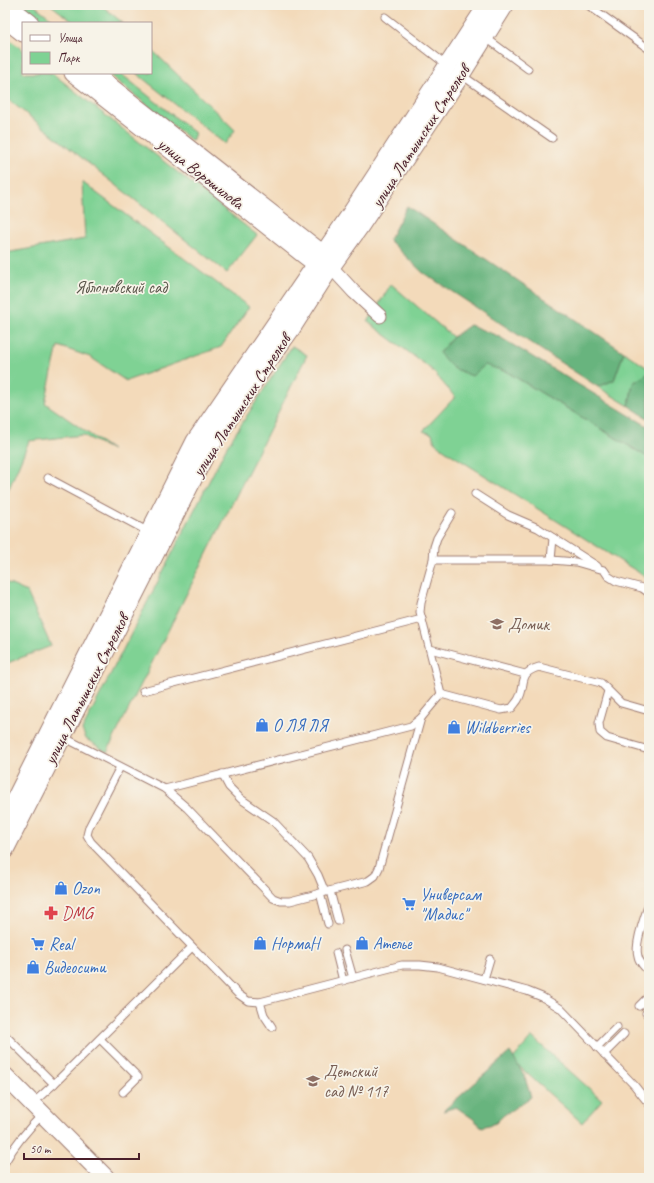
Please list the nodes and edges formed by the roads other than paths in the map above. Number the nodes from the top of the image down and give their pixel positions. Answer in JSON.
{"nodes":[{"id":1,"x":7,"y":5,"type":"edge"},
{"id":2,"x":487,"y":5,"type":"edge"},
{"id":3,"x":505,"y":5,"type":"edge"},
{"id":4,"x":588,"y":5,"type":"edge"},
{"id":5,"x":384,"y":17,"type":"dead end"},
{"id":6,"x":5,"y":19,"type":"edge"},
{"id":7,"x":29,"y":22,"type":"edge"},
{"id":8,"x":22,"y":33,"type":"edge"},
{"id":9,"x":485,"y":37,"type":"junction"},
{"id":10,"x":649,"y":49,"type":"edge"},
{"id":11,"x":447,"y":65,"type":"junction"},
{"id":12,"x":528,"y":69,"type":"dead end"},
{"id":13,"x":74,"y":74,"type":"edge"},
{"id":14,"x":94,"y":74,"type":"edge"},
{"id":15,"x":461,"y":75,"type":"junction"},
{"id":16,"x":552,"y":138,"type":"dead end"},
{"id":17,"x":324,"y":262,"type":"junction"},
{"id":18,"x":380,"y":316,"type":"dead end"},
{"id":19,"x":48,"y":478,"type":"dead end"},
{"id":20,"x":475,"y":494,"type":"dead end"},
{"id":21,"x":452,"y":513,"type":"dead end"},
{"id":22,"x":149,"y":532,"type":"junction"},
{"id":23,"x":553,"y":538,"type":"junction"},
{"id":24,"x":433,"y":560,"type":"junction"},
{"id":25,"x":551,"y":560,"type":"junction"},
{"id":26,"x":604,"y":570,"type":"junction"},
{"id":27,"x":649,"y":593,"type":"edge"},
{"id":28,"x":422,"y":619,"type":"junction"},
{"id":29,"x":430,"y":649,"type":"junction"},
{"id":30,"x":525,"y":674,"type":"junction"},
{"id":31,"x":143,"y":691,"type":"dead end"},
{"id":32,"x":608,"y":691,"type":"junction"},
{"id":33,"x":441,"y":694,"type":"junction"},
{"id":34,"x":649,"y":711,"type":"edge"},
{"id":35,"x":421,"y":718,"type":"junction"},
{"id":36,"x":56,"y":734,"type":"junction"},
{"id":37,"x":649,"y":750,"type":"edge"},
{"id":38,"x":120,"y":767,"type":"junction"},
{"id":39,"x":222,"y":774,"type":"junction"},
{"id":40,"x":165,"y":789,"type":"junction"},
{"id":41,"x":5,"y":819,"type":"edge"},
{"id":42,"x":5,"y":850,"type":"edge"},
{"id":43,"x":325,"y":892,"type":"junction"},
{"id":44,"x":649,"y":903,"type":"edge"},
{"id":45,"x":338,"y":921,"type":"dead end"},
{"id":46,"x":328,"y":924,"type":"dead end"},
{"id":47,"x":192,"y":947,"type":"junction"},
{"id":48,"x":346,"y":950,"type":"dead end"},
{"id":49,"x":336,"y":952,"type":"dead end"},
{"id":50,"x":490,"y":959,"type":"dead end"},
{"id":51,"x":649,"y":972,"type":"edge"},
{"id":52,"x":353,"y":978,"type":"junction"},
{"id":53,"x":484,"y":979,"type":"junction"},
{"id":54,"x":343,"y":981,"type":"junction"},
{"id":55,"x":649,"y":996,"type":"edge"},
{"id":56,"x":260,"y":1002,"type":"junction"},
{"id":57,"x":639,"y":1006,"type":"dead end"},
{"id":58,"x":272,"y":1027,"type":"dead end"},
{"id":59,"x":617,"y":1027,"type":"dead end"},
{"id":60,"x":624,"y":1034,"type":"dead end"},
{"id":61,"x":5,"y":1035,"type":"edge"},
{"id":62,"x":100,"y":1039,"type":"junction"},
{"id":63,"x":597,"y":1046,"type":"junction"},
{"id":64,"x":604,"y":1054,"type":"junction"},
{"id":65,"x":5,"y":1076,"type":"edge"},
{"id":66,"x":54,"y":1084,"type":"junction"},
{"id":67,"x":124,"y":1092,"type":"dead end"},
{"id":68,"x":649,"y":1104,"type":"edge"},
{"id":69,"x":38,"y":1109,"type":"junction"},
{"id":70,"x":8,"y":1149,"type":"edge"},
{"id":71,"x":5,"y":1162,"type":"edge"},
{"id":72,"x":106,"y":1178,"type":"edge"}],
"edges":[{"from":1,"to":7,"type":"street"},
{"from":2,"to":11,"type":"street","name":"улица Латышских Стрелков"},
{"from":3,"to":9,"type":"street","name":"улица Латышских Стрелков"},
{"from":4,"to":10,"type":"lane"},
{"from":5,"to":11,"type":"lane"},
{"from":6,"to":8,"type":"street"},
{"from":9,"to":12,"type":"lane"},
{"from":9,"to":15,"type":"street","name":"улица Латышских Стрелков"},
{"from":11,"to":15,"type":"lane"},
{"from":11,"to":17,"type":"street","name":"улица Латышских Стрелков"},
{"from":13,"to":17,"type":"street","name":"улица Ворошилова"},
{"from":14,"to":17,"type":"street","name":"улица Ворошилова"},
{"from":15,"to":16,"type":"lane"},
{"from":15,"to":17,"type":"street","name":"улица Латышских Стрелков"},
{"from":17,"to":18,"type":"street","name":"улица Ворошилова"},
{"from":17,"to":22,"type":"street","name":"улица Латышских Стрелков"},
{"from":17,"to":36,"type":"street","name":"улица Латышских Стрелков"},
{"from":19,"to":22,"type":"lane"},
{"from":20,"to":23,"type":"lane"},
{"from":21,"to":24,"type":"lane"},
{"from":22,"to":36,"type":"street","name":"улица Латышских Стрелков"},
{"from":23,"to":25,"type":"lane"},
{"from":23,"to":26,"type":"lane"},
{"from":24,"to":25,"type":"lane"},
{"from":24,"to":28,"type":"lane"},
{"from":25,"to":26,"type":"lane"},
{"from":26,"to":27,"type":"lane"},
{"from":28,"to":29,"type":"lane"},
{"from":28,"to":31,"type":"lane"},
{"from":29,"to":30,"type":"lane"},
{"from":29,"to":33,"type":"lane"},
{"from":30,"to":32,"type":"lane"},
{"from":30,"to":33,"type":"lane"},
{"from":32,"to":34,"type":"lane"},
{"from":32,"to":37,"type":"lane"},
{"from":33,"to":35,"type":"lane"},
{"from":35,"to":39,"type":"lane"},
{"from":35,"to":43,"type":"lane"},
{"from":36,"to":38,"type":"lane"},
{"from":36,"to":41,"type":"street","name":"улица Латышских Стрелков"},
{"from":36,"to":42,"type":"street","name":"улица Латышских Стрелков"},
{"from":38,"to":40,"type":"lane"},
{"from":38,"to":47,"type":"lane"},
{"from":39,"to":40,"type":"lane"},
{"from":39,"to":43,"type":"lane"},
{"from":40,"to":43,"type":"lane"},
{"from":43,"to":45,"type":"lane"},
{"from":43,"to":46,"type":"lane"},
{"from":44,"to":51,"type":"lane"},
{"from":47,"to":56,"type":"lane"},
{"from":47,"to":62,"type":"lane"},
{"from":48,"to":52,"type":"lane"},
{"from":49,"to":54,"type":"lane"},
{"from":50,"to":53,"type":"lane"},
{"from":52,"to":53,"type":"lane"},
{"from":52,"to":54,"type":"lane"},
{"from":53,"to":63,"type":"lane"},
{"from":54,"to":56,"type":"lane"},
{"from":55,"to":57,"type":"lane"},
{"from":56,"to":58,"type":"lane"},
{"from":59,"to":63,"type":"lane"},
{"from":60,"to":64,"type":"lane"},
{"from":61,"to":66,"type":"lane"},
{"from":62,"to":66,"type":"lane"},
{"from":62,"to":67,"type":"lane"},
{"from":63,"to":64,"type":"lane"},
{"from":64,"to":68,"type":"lane"},
{"from":65,"to":69,"type":"street"},
{"from":66,"to":69,"type":"lane"},
{"from":69,"to":70,"type":"lane"},
{"from":69,"to":72,"type":"street"},
{"from":70,"to":71,"type":"lane"}]}
